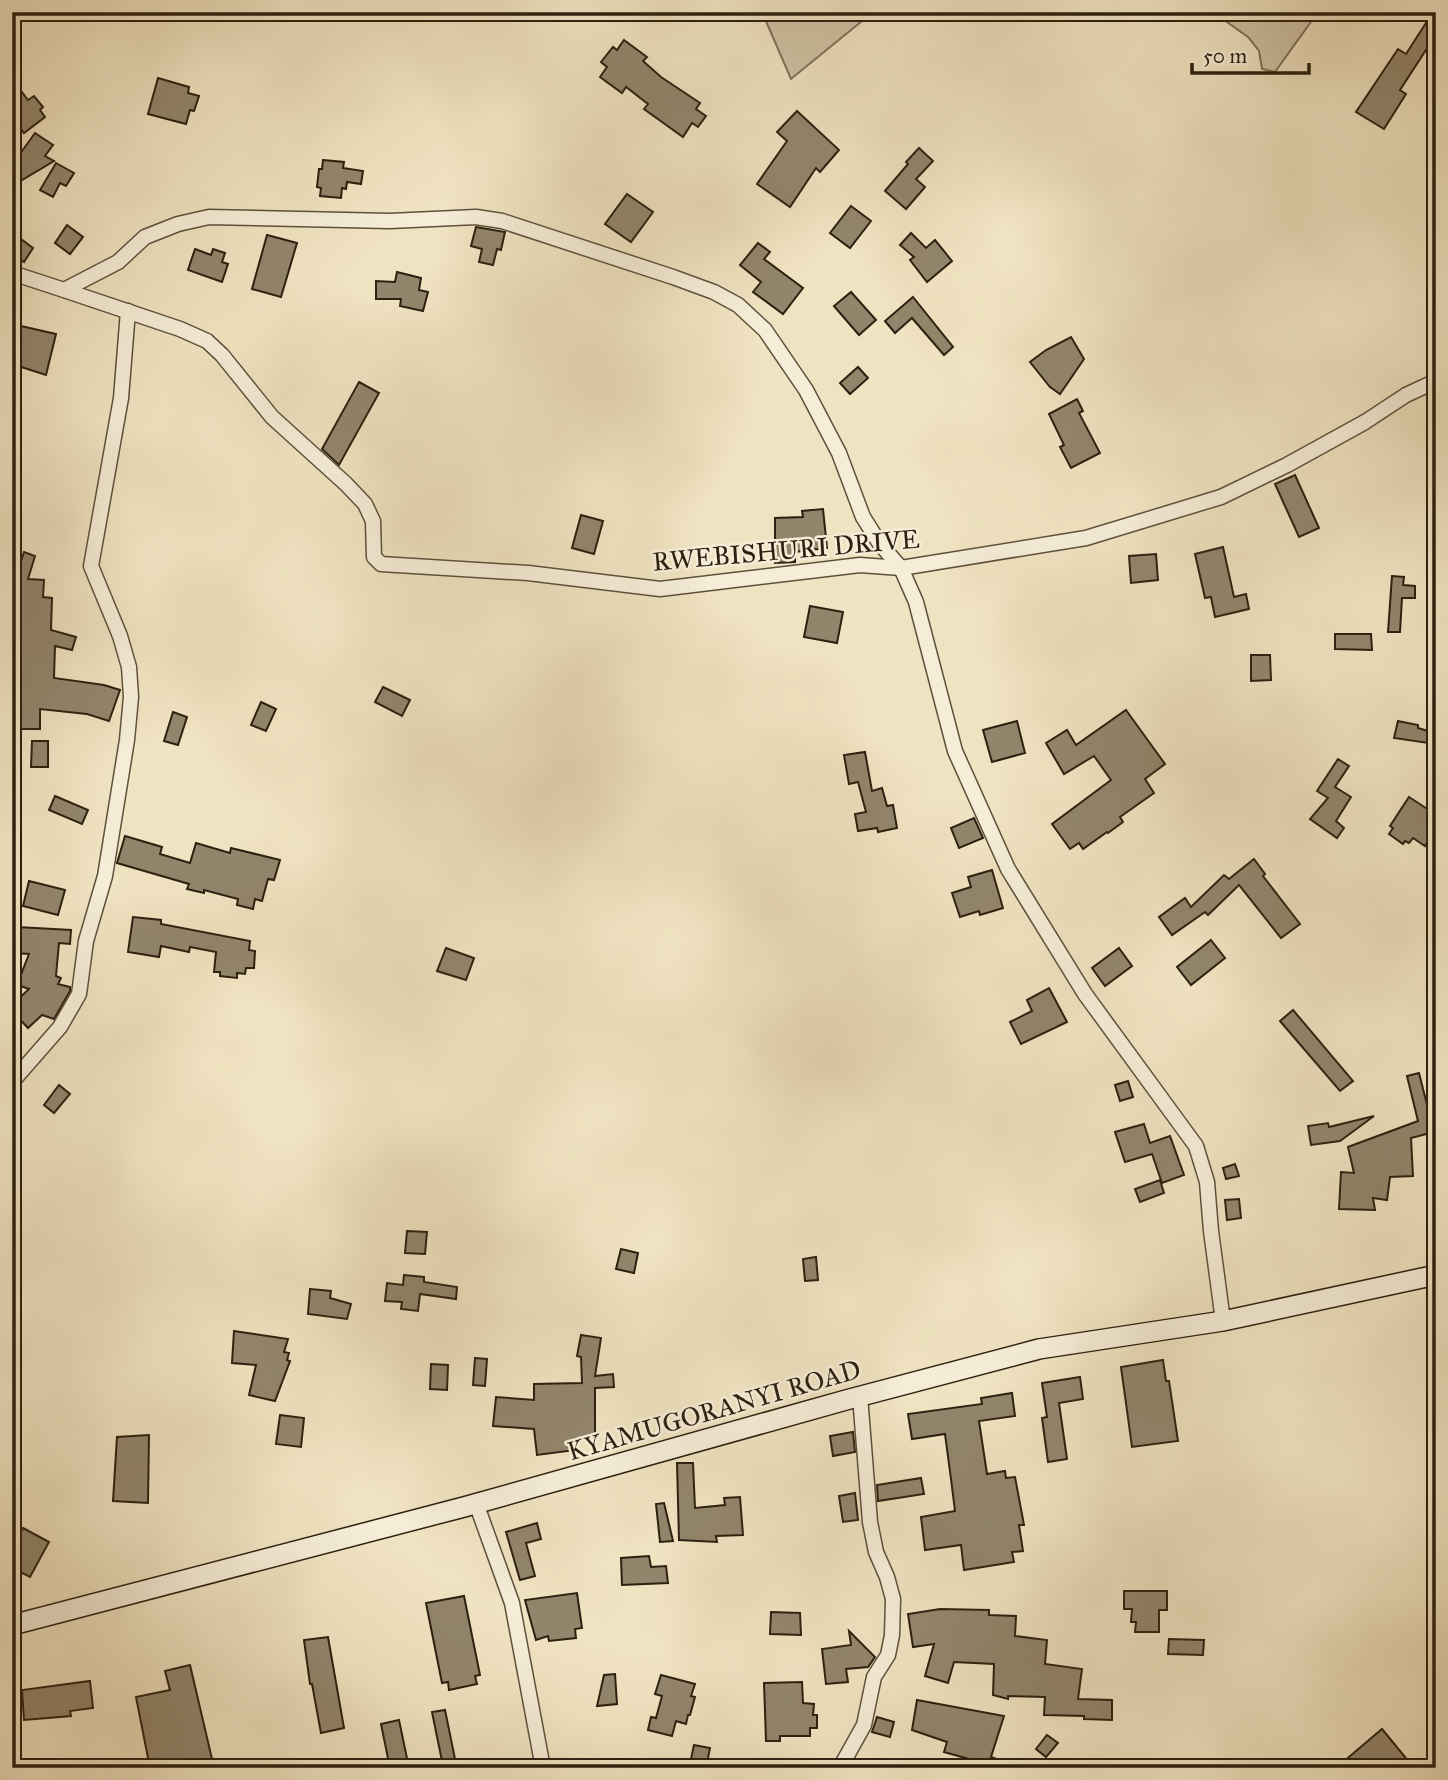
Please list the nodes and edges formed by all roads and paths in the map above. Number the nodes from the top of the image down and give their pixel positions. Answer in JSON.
{"nodes":[{"id":1,"x":12,"y":273,"type":"edge"},
{"id":2,"x":64,"y":290,"type":"junction"},
{"id":3,"x":128,"y":311,"type":"junction"},
{"id":4,"x":1436,"y":381,"type":"edge"},
{"id":5,"x":901,"y":568,"type":"junction"},
{"id":6,"x":12,"y":1082,"type":"edge"},
{"id":7,"x":1436,"y":1275,"type":"edge"},
{"id":8,"x":1223,"y":1321,"type":"junction"},
{"id":9,"x":860,"y":1396,"type":"junction"},
{"id":10,"x":476,"y":1503,"type":"junction"},
{"id":11,"x":12,"y":1626,"type":"edge"},
{"id":12,"x":543,"y":1768,"type":"edge"},
{"id":13,"x":840,"y":1768,"type":"edge"}],
"edges":[{"from":1,"to":2,"type":"street","name":"RWEBISHURI DRIVE"},
{"from":2,"to":3,"type":"street","name":"RWEBISHURI DRIVE"},
{"from":2,"to":5,"type":"street"},
{"from":3,"to":5,"type":"street","name":"RWEBISHURI DRIVE"},
{"from":3,"to":6,"type":"street"},
{"from":4,"to":5,"type":"street","name":"RWEBISHURI DRIVE"},
{"from":5,"to":8,"type":"street"},
{"from":7,"to":8,"type":"street","name":"KYAMUGORANYI ROAD"},
{"from":8,"to":9,"type":"street","name":"KYAMUGORANYI ROAD"},
{"from":9,"to":10,"type":"street","name":"KYAMUGORANYI ROAD"},
{"from":9,"to":13,"type":"street"},
{"from":10,"to":11,"type":"street","name":"KYAMUGORANYI ROAD"},
{"from":10,"to":12,"type":"street"}]}
